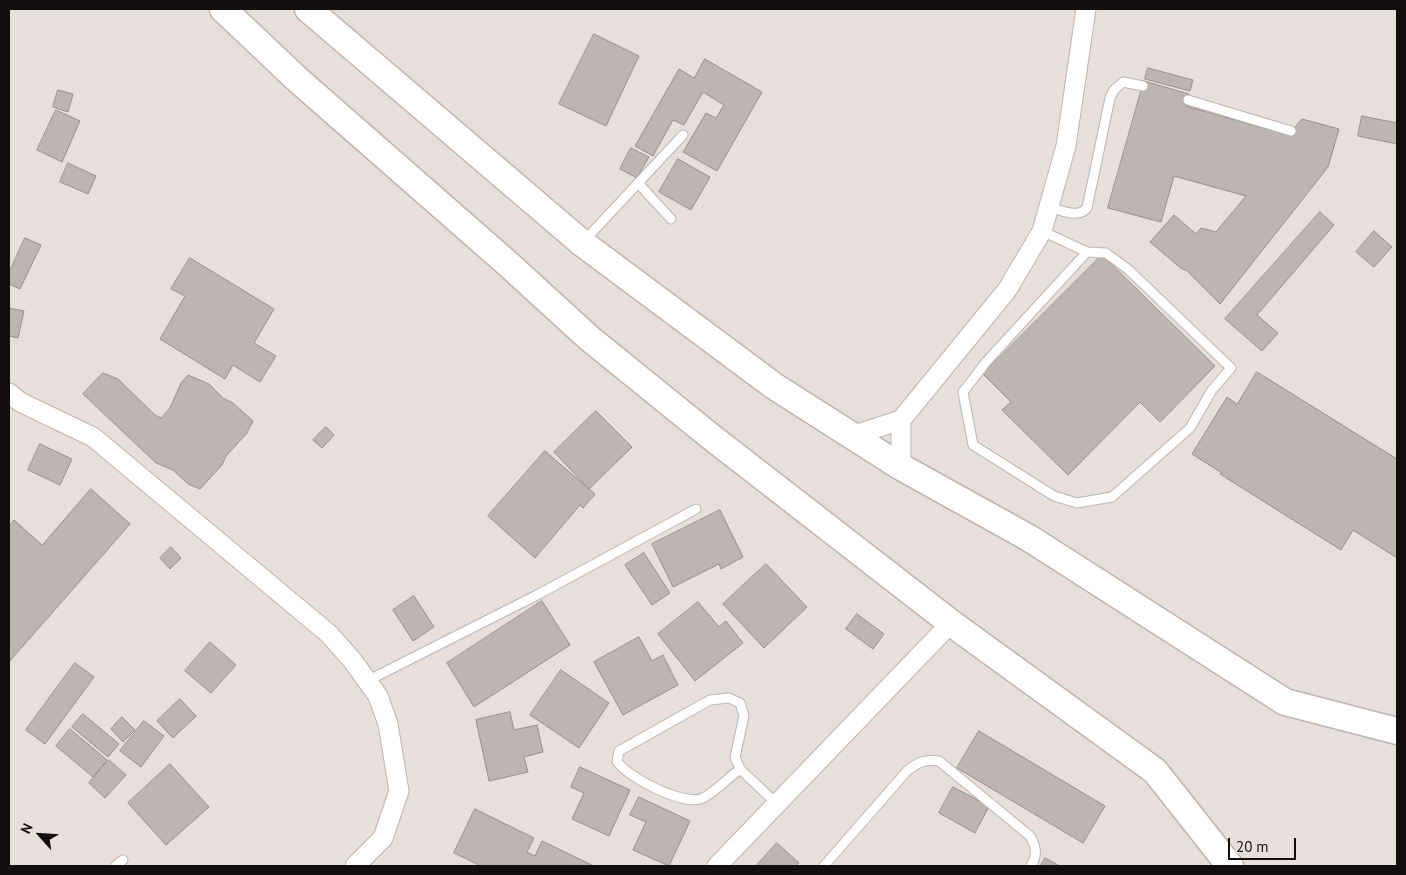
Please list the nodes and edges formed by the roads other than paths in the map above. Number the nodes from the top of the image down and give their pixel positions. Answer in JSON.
{"nodes":[{"id":1,"x":223,"y":9,"type":"edge"},
{"id":2,"x":308,"y":9,"type":"edge"},
{"id":3,"x":1086,"y":9,"type":"edge"},
{"id":4,"x":1143,"y":86,"type":"dead end"},
{"id":5,"x":1188,"y":100,"type":"dead end"},
{"id":6,"x":1291,"y":131,"type":"dead end"},
{"id":7,"x":683,"y":135,"type":"dead end"},
{"id":8,"x":638,"y":183,"type":"junction"},
{"id":9,"x":1049,"y":207,"type":"junction"},
{"id":10,"x":670,"y":219,"type":"dead end"},
{"id":11,"x":1042,"y":231,"type":"junction"},
{"id":12,"x":582,"y":243,"type":"junction"},
{"id":13,"x":1087,"y":252,"type":"junction"},
{"id":14,"x":9,"y":393,"type":"edge"},
{"id":15,"x":901,"y":420,"type":"junction"},
{"id":16,"x":851,"y":436,"type":"junction"},
{"id":17,"x":901,"y":467,"type":"junction"},
{"id":18,"x":696,"y":509,"type":"dead end"},
{"id":19,"x":951,"y":623,"type":"junction"},
{"id":20,"x":367,"y":681,"type":"junction"},
{"id":21,"x":1397,"y":731,"type":"edge"},
{"id":22,"x":740,"y":769,"type":"junction"},
{"id":23,"x":776,"y":804,"type":"junction"},
{"id":24,"x":123,"y":860,"type":"dead end"},
{"id":25,"x":115,"y":866,"type":"edge"},
{"id":26,"x":355,"y":866,"type":"edge"},
{"id":27,"x":717,"y":866,"type":"edge"},
{"id":28,"x":824,"y":866,"type":"edge"},
{"id":29,"x":1031,"y":866,"type":"edge"},
{"id":30,"x":1230,"y":866,"type":"edge"}],
"edges":[{"from":1,"to":19,"type":"street"},
{"from":2,"to":12,"type":"street"},
{"from":3,"to":9,"type":"street"},
{"from":4,"to":9,"type":"lane"},
{"from":5,"to":6,"type":"lane"},
{"from":7,"to":8,"type":"lane"},
{"from":8,"to":10,"type":"lane"},
{"from":8,"to":12,"type":"lane"},
{"from":9,"to":11,"type":"street"},
{"from":11,"to":13,"type":"lane"},
{"from":11,"to":15,"type":"street"},
{"from":12,"to":16,"type":"street"},
{"from":13,"to":13,"type":"lane"},
{"from":14,"to":20,"type":"street"},
{"from":15,"to":16,"type":"street"},
{"from":15,"to":17,"type":"street"},
{"from":16,"to":17,"type":"street"},
{"from":17,"to":21,"type":"street"},
{"from":18,"to":20,"type":"lane"},
{"from":19,"to":23,"type":"street"},
{"from":19,"to":30,"type":"street"},
{"from":20,"to":26,"type":"street"},
{"from":22,"to":22,"type":"lane"},
{"from":22,"to":23,"type":"lane"},
{"from":23,"to":27,"type":"street"},
{"from":24,"to":25,"type":"lane"},
{"from":28,"to":29,"type":"lane"}]}
